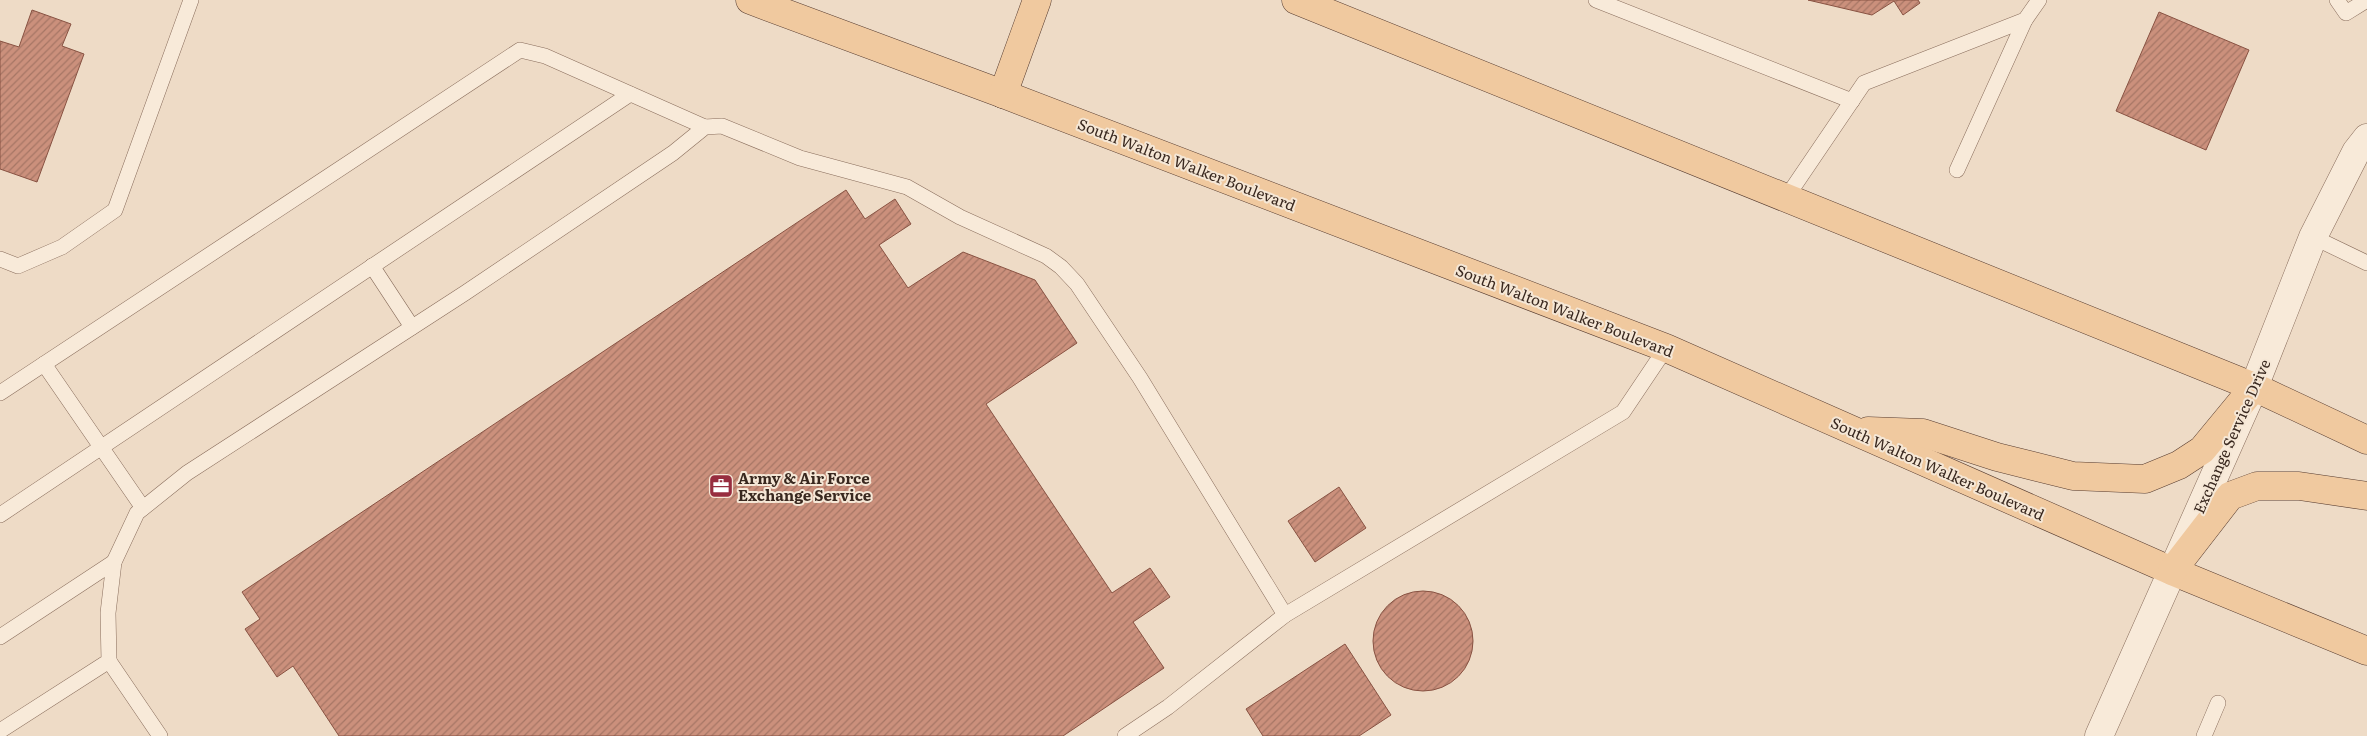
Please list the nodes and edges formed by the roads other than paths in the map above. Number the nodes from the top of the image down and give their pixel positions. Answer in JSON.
{"nodes":[{"id":1,"x":191,"y":0,"type":"edge"},
{"id":2,"x":750,"y":0,"type":"edge"},
{"id":3,"x":1037,"y":0,"type":"edge"},
{"id":4,"x":1296,"y":0,"type":"edge"},
{"id":5,"x":1596,"y":0,"type":"edge"},
{"id":6,"x":2039,"y":0,"type":"edge"},
{"id":7,"x":2337,"y":0,"type":"edge"},
{"id":8,"x":2367,"y":0,"type":"edge"},
{"id":9,"x":2025,"y":20,"type":"junction"},
{"id":10,"x":630,"y":94,"type":"junction"},
{"id":11,"x":1003,"y":94,"type":"junction"},
{"id":12,"x":1852,"y":101,"type":"junction"},
{"id":13,"x":705,"y":127,"type":"junction"},
{"id":14,"x":2367,"y":138,"type":"edge"},
{"id":15,"x":1958,"y":170,"type":"dead end"},
{"id":16,"x":1786,"y":198,"type":"junction"},
{"id":17,"x":2313,"y":237,"type":"junction"},
{"id":18,"x":0,"y":259,"type":"edge"},
{"id":19,"x":2367,"y":263,"type":"edge"},
{"id":20,"x":372,"y":266,"type":"junction"},
{"id":21,"x":412,"y":327,"type":"junction"},
{"id":22,"x":1666,"y":348,"type":"junction"},
{"id":23,"x":44,"y":364,"type":"junction"},
{"id":24,"x":2254,"y":387,"type":"junction"},
{"id":25,"x":0,"y":393,"type":"edge"},
{"id":26,"x":1854,"y":431,"type":"junction"},
{"id":27,"x":2367,"y":440,"type":"edge"},
{"id":28,"x":102,"y":447,"type":"junction"},
{"id":29,"x":2367,"y":496,"type":"edge"},
{"id":30,"x":143,"y":508,"type":"junction"},
{"id":31,"x":0,"y":515,"type":"edge"},
{"id":32,"x":114,"y":562,"type":"junction"},
{"id":33,"x":2172,"y":571,"type":"junction"},
{"id":34,"x":1285,"y":615,"type":"junction"},
{"id":35,"x":0,"y":636,"type":"edge"},
{"id":36,"x":2367,"y":651,"type":"edge"},
{"id":37,"x":109,"y":661,"type":"junction"},
{"id":38,"x":2218,"y":704,"type":"dead end"},
{"id":39,"x":0,"y":731,"type":"edge"},
{"id":40,"x":152,"y":733,"type":"edge"},
{"id":41,"x":1125,"y":736,"type":"edge"},
{"id":42,"x":2099,"y":736,"type":"edge"},
{"id":43,"x":2204,"y":736,"type":"edge"}],
"edges":[{"from":1,"to":18,"type":"lane"},
{"from":2,"to":11,"type":"main road","name":"South Walton Walker Boulevard"},
{"from":3,"to":11,"type":"main road"},
{"from":4,"to":16,"type":"main road"},
{"from":5,"to":12,"type":"lane"},
{"from":6,"to":9,"type":"lane"},
{"from":7,"to":8,"type":"lane"},
{"from":9,"to":12,"type":"lane"},
{"from":9,"to":15,"type":"lane"},
{"from":10,"to":13,"type":"lane"},
{"from":10,"to":20,"type":"lane"},
{"from":10,"to":23,"type":"lane"},
{"from":11,"to":22,"type":"main road","name":"South Walton Walker Boulevard"},
{"from":12,"to":16,"type":"lane"},
{"from":13,"to":21,"type":"lane"},
{"from":13,"to":34,"type":"lane"},
{"from":14,"to":17,"type":"street","name":"Exchange Service Drive"},
{"from":16,"to":24,"type":"main road"},
{"from":17,"to":19,"type":"lane"},
{"from":17,"to":24,"type":"street","name":"Exchange Service Drive"},
{"from":20,"to":21,"type":"lane"},
{"from":20,"to":28,"type":"lane"},
{"from":21,"to":30,"type":"lane"},
{"from":22,"to":26,"type":"main road","name":"South Walton Walker Boulevard"},
{"from":22,"to":34,"type":"lane"},
{"from":23,"to":25,"type":"lane"},
{"from":23,"to":28,"type":"lane"},
{"from":24,"to":26,"type":"main road"},
{"from":24,"to":27,"type":"main road"},
{"from":24,"to":33,"type":"street","name":"Exchange Service Drive"},
{"from":26,"to":33,"type":"main road","name":"South Walton Walker Boulevard"},
{"from":28,"to":30,"type":"lane"},
{"from":28,"to":31,"type":"lane"},
{"from":29,"to":33,"type":"main road"},
{"from":30,"to":32,"type":"lane"},
{"from":32,"to":35,"type":"lane"},
{"from":32,"to":37,"type":"lane"},
{"from":33,"to":36,"type":"main road","name":"South Walton Walker Boulevard"},
{"from":33,"to":42,"type":"street","name":"Exchange Service Drive"},
{"from":34,"to":41,"type":"lane"},
{"from":37,"to":39,"type":"lane"},
{"from":37,"to":40,"type":"lane"},
{"from":38,"to":43,"type":"lane"}]}
